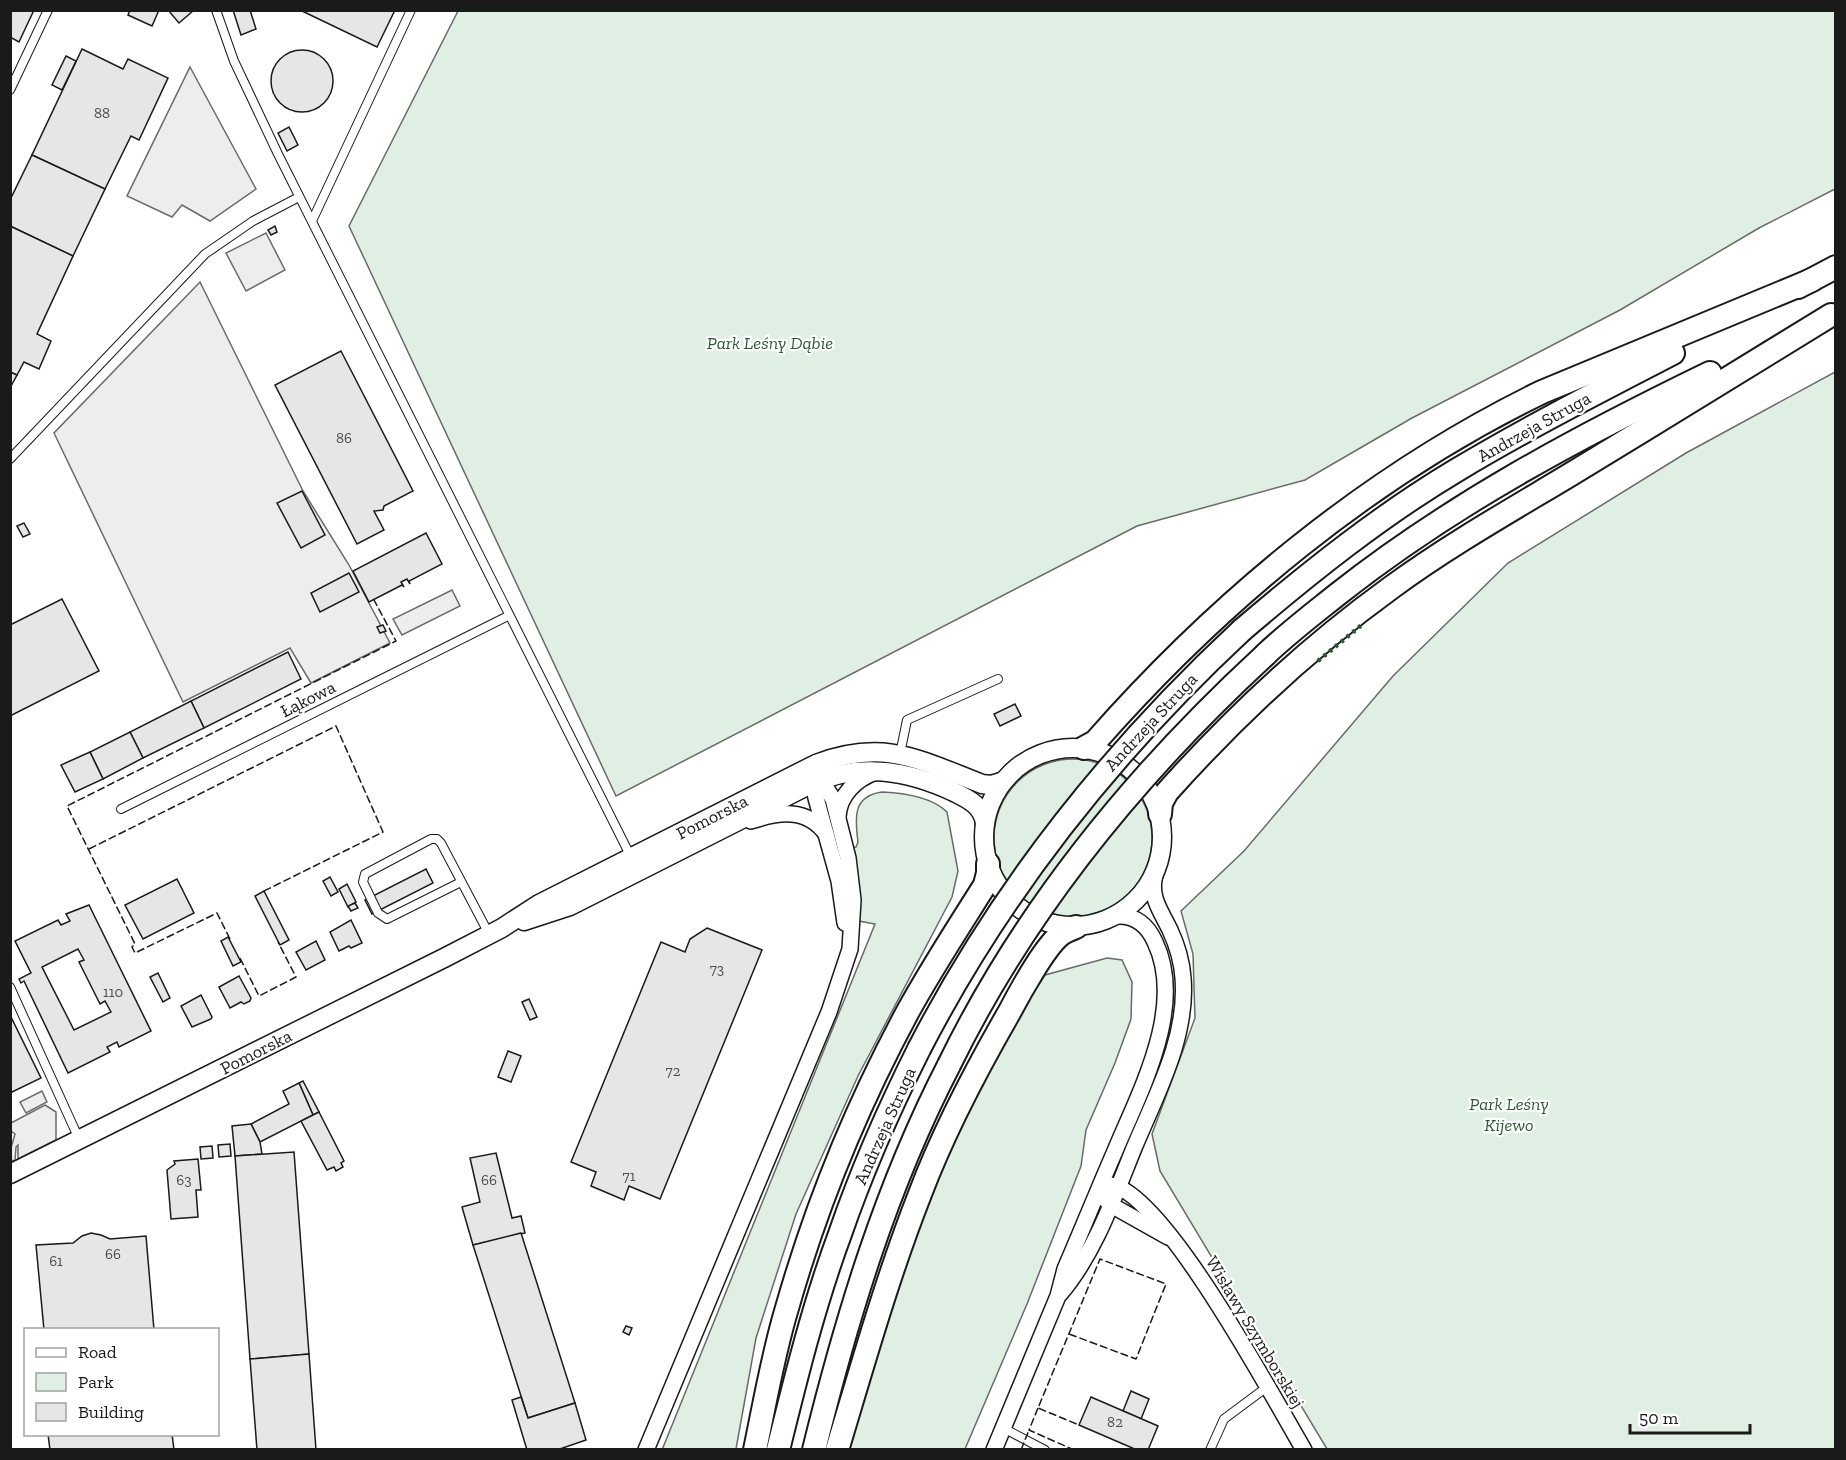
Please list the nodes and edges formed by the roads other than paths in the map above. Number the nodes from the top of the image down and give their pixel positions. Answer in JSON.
{"nodes":[{"id":1,"x":48,"y":10,"type":"edge"},
{"id":2,"x":216,"y":10,"type":"edge"},
{"id":3,"x":411,"y":10,"type":"edge"},
{"id":4,"x":10,"y":90,"type":"edge"},
{"id":5,"x":299,"y":197,"type":"junction"},
{"id":6,"x":312,"y":221,"type":"junction"},
{"id":7,"x":1836,"y":267,"type":"edge"},
{"id":8,"x":1812,"y":280,"type":"junction"},
{"id":9,"x":1833,"y":314,"type":"edge"},
{"id":10,"x":10,"y":459,"type":"edge"},
{"id":11,"x":507,"y":613,"type":"junction"},
{"id":12,"x":998,"y":679,"type":"dead end"},
{"id":13,"x":1084,"y":748,"type":"junction"},
{"id":14,"x":900,"y":754,"type":"junction"},
{"id":15,"x":830,"y":758,"type":"junction"},
{"id":16,"x":881,"y":771,"type":"junction"},
{"id":17,"x":793,"y":775,"type":"junction"},
{"id":18,"x":816,"y":780,"type":"junction"},
{"id":19,"x":1004,"y":781,"type":"junction"},
{"id":20,"x":122,"y":809,"type":"dead end"},
{"id":21,"x":1160,"y":814,"type":"junction"},
{"id":22,"x":839,"y":823,"type":"junction"},
{"id":23,"x":985,"y":823,"type":"junction"},
{"id":24,"x":719,"y":831,"type":"junction"},
{"id":25,"x":827,"y":836,"type":"junction"},
{"id":26,"x":988,"y":864,"type":"junction"},
{"id":27,"x":634,"y":865,"type":"junction"},
{"id":28,"x":1155,"y":875,"type":"junction"},
{"id":29,"x":461,"y":882,"type":"junction"},
{"id":30,"x":1117,"y":916,"type":"junction"},
{"id":31,"x":1076,"y":927,"type":"junction"},
{"id":32,"x":495,"y":931,"type":"junction"},
{"id":33,"x":842,"y":978,"type":"junction"},
{"id":34,"x":10,"y":987,"type":"edge"},
{"id":35,"x":80,"y":1140,"type":"junction"},
{"id":36,"x":10,"y":1174,"type":"edge"},
{"id":37,"x":1099,"y":1187,"type":"junction"},
{"id":38,"x":1118,"y":1187,"type":"junction"},
{"id":39,"x":1111,"y":1204,"type":"junction"},
{"id":40,"x":1170,"y":1238,"type":"junction"},
{"id":41,"x":1058,"y":1296,"type":"junction"},
{"id":42,"x":1267,"y":1387,"type":"junction"},
{"id":43,"x":1003,"y":1428,"type":"junction"},
{"id":44,"x":646,"y":1449,"type":"edge"},
{"id":45,"x":755,"y":1449,"type":"edge"},
{"id":46,"x":778,"y":1449,"type":"edge"},
{"id":47,"x":814,"y":1449,"type":"edge"},
{"id":48,"x":837,"y":1449,"type":"edge"},
{"id":49,"x":994,"y":1449,"type":"edge"},
{"id":50,"x":1045,"y":1449,"type":"edge"},
{"id":51,"x":1210,"y":1449,"type":"edge"},
{"id":52,"x":1304,"y":1449,"type":"edge"}],
"edges":[{"from":1,"to":4,"type":"lane"},
{"from":2,"to":5,"type":"lane"},
{"from":3,"to":6,"type":"lane"},
{"from":5,"to":6,"type":"lane"},
{"from":5,"to":10,"type":"lane"},
{"from":6,"to":11,"type":"lane"},
{"from":7,"to":8,"type":"main road","name":"Andrzeja Struga"},
{"from":8,"to":13,"type":"main road"},
{"from":8,"to":46,"type":"main road","name":"Andrzeja Struga","bridge":true},
{"from":9,"to":21,"type":"main road"},
{"from":9,"to":47,"type":"main road","name":"Andrzeja Struga","bridge":true},
{"from":11,"to":20,"type":"lane","name":"Łąkowa"},
{"from":11,"to":27,"type":"lane"},
{"from":12,"to":14,"type":"lane"},
{"from":13,"to":19,"type":"street"},
{"from":13,"to":21,"type":"street"},
{"from":14,"to":15,"type":"street","name":"Pomorska"},
{"from":14,"to":19,"type":"street","name":"Pomorska"},
{"from":15,"to":17,"type":"street","name":"Pomorska"},
{"from":15,"to":18,"type":"street","name":"Pomorska"},
{"from":16,"to":18,"type":"street","name":"Pomorska"},
{"from":16,"to":22,"type":"street"},
{"from":16,"to":23,"type":"street","name":"Pomorska"},
{"from":17,"to":18,"type":"street","name":"Pomorska"},
{"from":17,"to":27,"type":"street","name":"Pomorska"},
{"from":18,"to":22,"type":"street"},
{"from":18,"to":24,"type":"street","name":"Pomorska"},
{"from":18,"to":25,"type":"street"},
{"from":19,"to":23,"type":"street"},
{"from":21,"to":28,"type":"street"},
{"from":22,"to":33,"type":"street"},
{"from":23,"to":26,"type":"street"},
{"from":24,"to":25,"type":"street","name":"Pomorska"},
{"from":24,"to":27,"type":"street","name":"Pomorska"},
{"from":25,"to":33,"type":"street"},
{"from":26,"to":31,"type":"street"},
{"from":26,"to":45,"type":"main road"},
{"from":27,"to":32,"type":"street","name":"Pomorska"},
{"from":28,"to":30,"type":"street"},
{"from":28,"to":38,"type":"street"},
{"from":29,"to":29,"type":"lane"},
{"from":29,"to":32,"type":"lane"},
{"from":30,"to":31,"type":"street"},
{"from":30,"to":37,"type":"street"},
{"from":31,"to":48,"type":"main road"},
{"from":32,"to":35,"type":"street","name":"Pomorska"},
{"from":33,"to":44,"type":"street"},
{"from":34,"to":35,"type":"lane"},
{"from":35,"to":36,"type":"street","name":"Pomorska"},
{"from":37,"to":38,"type":"street"},
{"from":37,"to":39,"type":"street"},
{"from":37,"to":41,"type":"street"},
{"from":38,"to":39,"type":"street"},
{"from":38,"to":40,"type":"street","name":"Wisławy Szymborskiej"},
{"from":39,"to":40,"type":"street","name":"Wisławy Szymborskiej"},
{"from":39,"to":41,"type":"street"},
{"from":40,"to":42,"type":"street","name":"Wisławy Szymborskiej"},
{"from":41,"to":43,"type":"street"},
{"from":42,"to":51,"type":"lane"},
{"from":42,"to":52,"type":"street","name":"Wisławy Szymborskiej"},
{"from":43,"to":49,"type":"street"},
{"from":43,"to":50,"type":"lane"}]}
